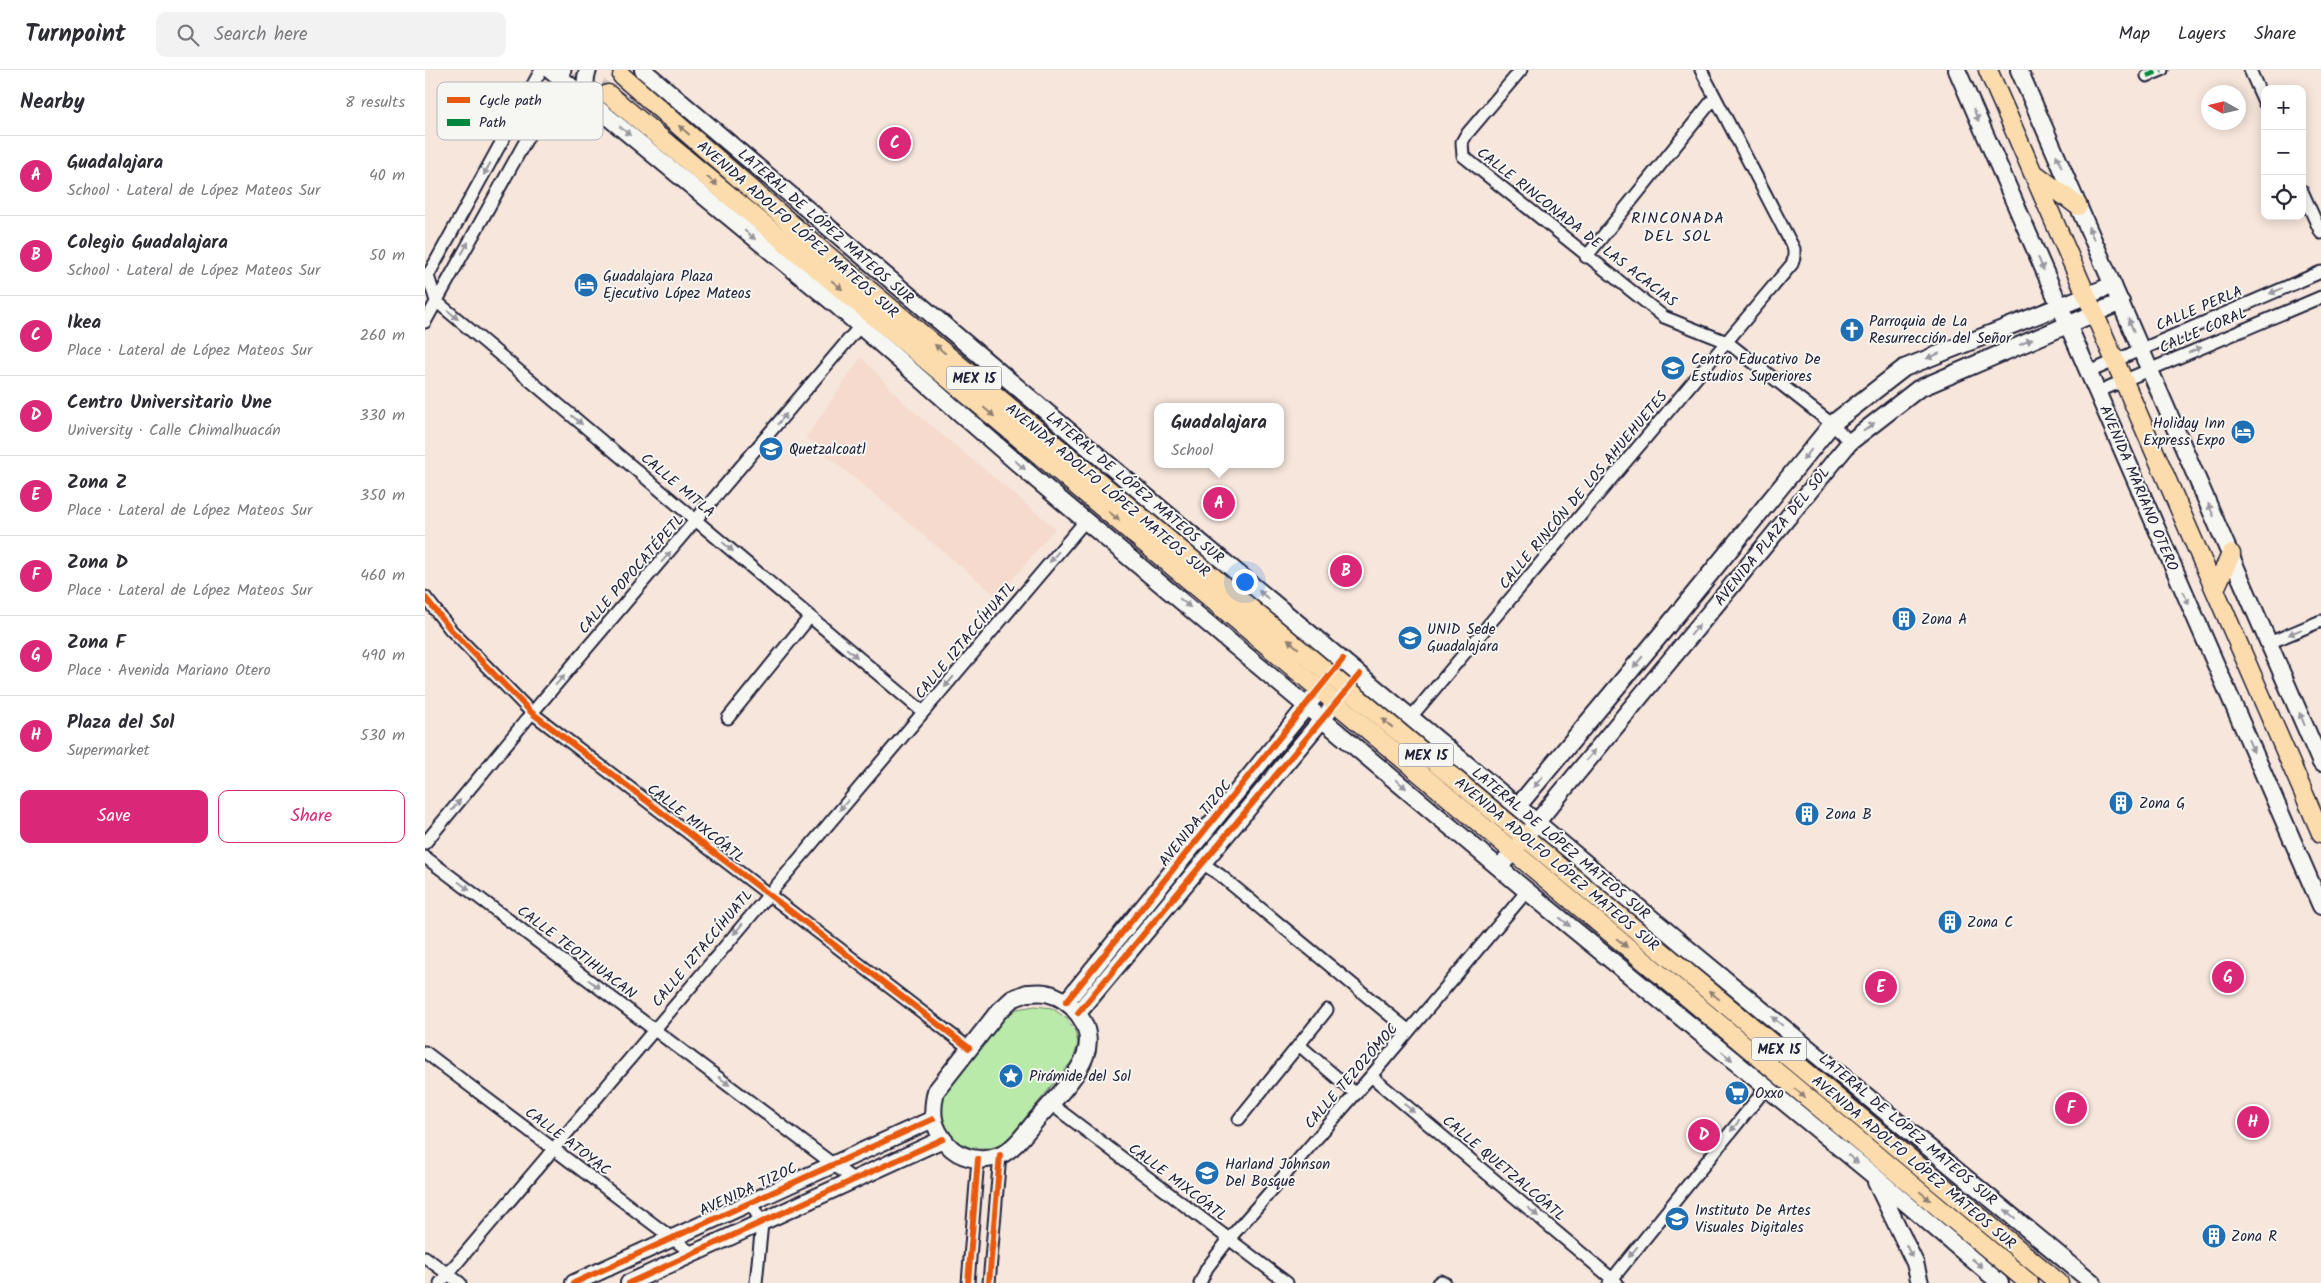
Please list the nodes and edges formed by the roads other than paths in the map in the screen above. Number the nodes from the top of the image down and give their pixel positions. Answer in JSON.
{"nodes":[{"id":1,"x":541,"y":70,"type":"edge"},
{"id":2,"x":588,"y":70,"type":"edge"},
{"id":3,"x":643,"y":70,"type":"edge"},
{"id":4,"x":1521,"y":70,"type":"edge"},
{"id":5,"x":1701,"y":70,"type":"edge"},
{"id":6,"x":1957,"y":70,"type":"edge"},
{"id":7,"x":1988,"y":70,"type":"edge"},
{"id":8,"x":2019,"y":70,"type":"edge"},
{"id":9,"x":2162,"y":70,"type":"edge"},
{"id":10,"x":2250,"y":70,"type":"edge"},
{"id":11,"x":559,"y":73,"type":"edge"},
{"id":12,"x":622,"y":76,"type":"dead end"},
{"id":13,"x":2147,"y":76,"type":"dead end"},
{"id":14,"x":534,"y":82,"type":"edge"},
{"id":15,"x":569,"y":82,"type":"edge"},
{"id":16,"x":584,"y":82,"type":"edge"},
{"id":17,"x":607,"y":94,"type":"tunnel mouth"},
{"id":18,"x":2261,"y":95,"type":"edge"},
{"id":19,"x":1715,"y":97,"type":"junction"},
{"id":20,"x":603,"y":112,"type":"tunnel mouth"},
{"id":21,"x":502,"y":140,"type":"edge"},
{"id":22,"x":523,"y":140,"type":"edge"},
{"id":23,"x":2033,"y":173,"type":"junction"},
{"id":24,"x":2306,"y":199,"type":"edge"},
{"id":25,"x":2078,"y":206,"type":"junction"},
{"id":26,"x":2321,"y":233,"type":"edge"},
{"id":27,"x":1586,"y":257,"type":"junction"},
{"id":28,"x":2321,"y":272,"type":"edge"},
{"id":29,"x":426,"y":277,"type":"edge"},
{"id":30,"x":2113,"y":285,"type":"junction"},
{"id":31,"x":2087,"y":295,"type":"junction"},
{"id":32,"x":2321,"y":297,"type":"edge"},
{"id":33,"x":436,"y":301,"type":"junction"},
{"id":34,"x":2121,"y":302,"type":"junction"},
{"id":35,"x":2060,"y":306,"type":"junction"},
{"id":36,"x":2095,"y":312,"type":"junction"},
{"id":37,"x":425,"y":322,"type":"edge"},
{"id":38,"x":2067,"y":324,"type":"junction"},
{"id":39,"x":860,"y":326,"type":"junction"},
{"id":40,"x":1727,"y":342,"type":"junction"},
{"id":41,"x":2141,"y":349,"type":"junction"},
{"id":42,"x":2116,"y":360,"type":"junction"},
{"id":43,"x":2150,"y":369,"type":"junction"},
{"id":44,"x":2089,"y":372,"type":"junction"},
{"id":45,"x":2124,"y":380,"type":"junction"},
{"id":46,"x":2097,"y":392,"type":"junction"},
{"id":47,"x":1832,"y":424,"type":"junction"},
{"id":48,"x":1849,"y":442,"type":"junction"},
{"id":49,"x":697,"y":520,"type":"junction"},
{"id":50,"x":1086,"y":520,"type":"junction"},
{"id":51,"x":2231,"y":554,"type":"junction"},
{"id":52,"x":2215,"y":589,"type":"junction"},
{"id":53,"x":425,"y":597,"type":"edge"},
{"id":54,"x":809,"y":618,"type":"junction"},
{"id":55,"x":2321,"y":621,"type":"edge"},
{"id":56,"x":2269,"y":643,"type":"junction"},
{"id":57,"x":1343,"y":660,"type":"junction"},
{"id":58,"x":1360,"y":674,"type":"junction"},
{"id":59,"x":1325,"y":682,"type":"junction"},
{"id":60,"x":1342,"y":696,"type":"junction"},
{"id":61,"x":1307,"y":705,"type":"junction"},
{"id":62,"x":923,"y":712,"type":"junction"},
{"id":63,"x":532,"y":713,"type":"junction"},
{"id":64,"x":1411,"y":716,"type":"junction"},
{"id":65,"x":728,"y":718,"type":"dead end"},
{"id":66,"x":1323,"y":718,"type":"junction"},
{"id":67,"x":2321,"y":763,"type":"edge"},
{"id":68,"x":1518,"y":806,"type":"junction"},
{"id":69,"x":1537,"y":822,"type":"junction"},
{"id":70,"x":1207,"y":827,"type":"junction"},
{"id":71,"x":2321,"y":833,"type":"edge"},
{"id":72,"x":1223,"y":839,"type":"junction"},
{"id":73,"x":425,"y":843,"type":"edge"},
{"id":74,"x":1519,"y":844,"type":"junction"},
{"id":75,"x":425,"y":857,"type":"edge"},
{"id":76,"x":1202,"y":862,"type":"junction"},
{"id":77,"x":1500,"y":867,"type":"junction"},
{"id":78,"x":1527,"y":891,"type":"junction"},
{"id":79,"x":767,"y":894,"type":"junction"},
{"id":80,"x":2321,"y":906,"type":"edge"},
{"id":81,"x":1072,"y":1007,"type":"junction"},
{"id":82,"x":1327,"y":1010,"type":"dead end"},
{"id":83,"x":654,"y":1029,"type":"junction"},
{"id":84,"x":1409,"y":1031,"type":"junction"},
{"id":85,"x":1299,"y":1045,"type":"junction"},
{"id":86,"x":969,"y":1048,"type":"junction"},
{"id":87,"x":425,"y":1052,"type":"edge"},
{"id":88,"x":1371,"y":1076,"type":"junction"},
{"id":89,"x":1766,"y":1088,"type":"junction"},
{"id":90,"x":1356,"y":1094,"type":"junction"},
{"id":91,"x":1051,"y":1104,"type":"junction"},
{"id":92,"x":933,"y":1119,"type":"junction"},
{"id":93,"x":1239,"y":1119,"type":"dead end"},
{"id":94,"x":943,"y":1139,"type":"junction"},
{"id":95,"x":554,"y":1149,"type":"junction"},
{"id":96,"x":1000,"y":1156,"type":"junction"},
{"id":97,"x":978,"y":1158,"type":"junction"},
{"id":98,"x":833,"y":1164,"type":"junction"},
{"id":99,"x":1873,"y":1175,"type":"junction"},
{"id":100,"x":854,"y":1180,"type":"junction"},
{"id":101,"x":750,"y":1202,"type":"junction"},
{"id":102,"x":762,"y":1223,"type":"junction"},
{"id":103,"x":672,"y":1238,"type":"junction"},
{"id":104,"x":1229,"y":1239,"type":"junction"},
{"id":105,"x":2047,"y":1245,"type":"junction"},
{"id":106,"x":693,"y":1254,"type":"junction"},
{"id":107,"x":425,"y":1256,"type":"edge"},
{"id":108,"x":2034,"y":1262,"type":"junction"},
{"id":109,"x":444,"y":1278,"type":"edge"},
{"id":110,"x":2023,"y":1281,"type":"edge"},
{"id":111,"x":1612,"y":1282,"type":"edge"},
{"id":112,"x":460,"y":1283,"type":"edge"},
{"id":113,"x":574,"y":1283,"type":"edge"},
{"id":114,"x":629,"y":1283,"type":"edge"},
{"id":115,"x":756,"y":1283,"type":"edge"},
{"id":116,"x":967,"y":1283,"type":"edge"},
{"id":117,"x":989,"y":1283,"type":"edge"},
{"id":118,"x":1200,"y":1283,"type":"edge"},
{"id":119,"x":1287,"y":1283,"type":"edge"},
{"id":120,"x":1438,"y":1283,"type":"edge"},
{"id":121,"x":1445,"y":1283,"type":"edge"},
{"id":122,"x":1920,"y":1283,"type":"edge"},
{"id":123,"x":2000,"y":1283,"type":"edge"},
{"id":124,"x":2059,"y":1283,"type":"edge"},
{"id":125,"x":2093,"y":1283,"type":"edge"}],
"edges":[{"from":1,"to":14,"type":"street","one_way":true},
{"from":2,"to":16,"type":"main road"},
{"from":57,"to":3,"type":"main road","name":"LATERAL DE LÓPEZ MATEOS SUR","one_way":true},
{"from":4,"to":27,"type":"street","name":"CALLE RINCONADA DE LAS ACACIAS"},
{"from":5,"to":19,"type":"street","name":"CALLE RINCÓN DE LOS AHUEHUETES"},
{"from":6,"to":35,"type":"main road","name":"AVENIDA MARIANO OTERO","one_way":true},
{"from":7,"to":23,"type":"main road","name":"AVENIDA MARIANO OTERO"},
{"from":25,"to":8,"type":"main road","one_way":true},
{"from":9,"to":13,"type":"street"},
{"from":10,"to":18,"type":"street"},
{"from":11,"to":15,"type":"main road"},
{"from":59,"to":12,"type":"main road","name":"AVENIDA ADOLFO LÓPEZ MATEOS SUR","number":"MEX 15","one_way":true},
{"from":17,"to":59,"type":"main road","name":"AVENIDA ADOLFO LÓPEZ MATEOS SUR","number":"MEX 15","one_way":true},
{"from":19,"to":27,"type":"street"},
{"from":19,"to":40,"type":"street","name":"CALLE RINCÓN DE LOS AHUEHUETES"},
{"from":20,"to":39,"type":"main road","one_way":true},
{"from":21,"to":29,"type":"street","one_way":true},
{"from":33,"to":22,"type":"street","one_way":true},
{"from":23,"to":25,"type":"main road"},
{"from":23,"to":31,"type":"main road","name":"AVENIDA MARIANO OTERO"},
{"from":24,"to":26,"type":"street"},
{"from":30,"to":25,"type":"main road","one_way":true},
{"from":27,"to":40,"type":"street","name":"CALLE RINCONADA DE LAS ACACIAS"},
{"from":28,"to":41,"type":"street","name":"CALLE PERLA","one_way":true},
{"from":29,"to":33,"type":"street"},
{"from":30,"to":31,"type":"main road","name":"AVENIDA PLAZA DEL SOL"},
{"from":30,"to":34,"type":"main road"},
{"from":31,"to":35,"type":"main road","name":"AVENIDA PLAZA DEL SOL"},
{"from":31,"to":36,"type":"main road","name":"AVENIDA MARIANO OTERO"},
{"from":43,"to":32,"type":"street","name":"CALLE CORAL","one_way":true},
{"from":33,"to":37,"type":"street"},
{"from":33,"to":49,"type":"street","name":"CALLE MITLA","one_way":true},
{"from":34,"to":36,"type":"main road","name":"AVENIDA PLAZA DEL SOL"},
{"from":41,"to":34,"type":"main road","one_way":true},
{"from":35,"to":38,"type":"main road","name":"AVENIDA MARIANO OTERO"},
{"from":35,"to":47,"type":"main road","name":"AVENIDA PLAZA DEL SOL","one_way":true},
{"from":36,"to":38,"type":"main road","name":"AVENIDA PLAZA DEL SOL"},
{"from":36,"to":42,"type":"main road","name":"AVENIDA MARIANO OTERO"},
{"from":38,"to":44,"type":"main road","name":"AVENIDA MARIANO OTERO"},
{"from":48,"to":38,"type":"main road","name":"AVENIDA PLAZA DEL SOL","one_way":true},
{"from":49,"to":39,"type":"street","name":"CALLE POPOCATÉPETL","one_way":true},
{"from":39,"to":50,"type":"main road","one_way":true},
{"from":40,"to":47,"type":"street","name":"CALLE RINCONADA DE LAS ACACIAS"},
{"from":40,"to":64,"type":"street","name":"CALLE RINCÓN DE LOS AHUEHUETES"},
{"from":41,"to":42,"type":"street","name":"CALLE PERLA"},
{"from":41,"to":43,"type":"main road"},
{"from":42,"to":44,"type":"street","name":"CALLE PERLA"},
{"from":42,"to":45,"type":"main road","name":"AVENIDA MARIANO OTERO"},
{"from":43,"to":45,"type":"street","name":"CALLE CORAL"},
{"from":51,"to":43,"type":"main road","one_way":true},
{"from":44,"to":46,"type":"main road","name":"AVENIDA MARIANO OTERO"},
{"from":45,"to":46,"type":"street","name":"CALLE CORAL"},
{"from":45,"to":52,"type":"main road","name":"AVENIDA MARIANO OTERO"},
{"from":46,"to":80,"type":"main road","name":"AVENIDA MARIANO OTERO","one_way":true},
{"from":47,"to":48,"type":"street","name":"CALLE RINCONADA DE LAS ACACIAS"},
{"from":47,"to":68,"type":"main road","name":"AVENIDA PLAZA DEL SOL","one_way":true},
{"from":69,"to":48,"type":"main road","name":"AVENIDA PLAZA DEL SOL","one_way":true},
{"from":49,"to":54,"type":"street","name":"CALLE MITLA","one_way":true},
{"from":63,"to":49,"type":"street","name":"CALLE POPOCATÉPETL","one_way":true},
{"from":50,"to":61,"type":"main road","one_way":true},
{"from":50,"to":62,"type":"street","name":"CALLE IZTACCÍHUATL","one_way":true},
{"from":51,"to":52,"type":"main road"},
{"from":51,"to":56,"type":"main road"},
{"from":52,"to":71,"type":"main road","name":"AVENIDA MARIANO OTERO"},
{"from":53,"to":63,"type":"street","name":"CALLE MIXCÓATL"},
{"from":54,"to":62,"type":"street","name":"CALLE MITLA","one_way":true},
{"from":54,"to":65,"type":"street"},
{"from":55,"to":56,"type":"street","one_way":true},
{"from":67,"to":56,"type":"main road","one_way":true},
{"from":57,"to":58,"type":"main road","name":"LATERAL DE LÓPEZ MATEOS SUR"},
{"from":57,"to":59,"type":"main road","name":"AVENIDA TIZOC"},
{"from":58,"to":60,"type":"main road","name":"AVENIDA TIZOC"},
{"from":58,"to":64,"type":"main road","name":"LATERAL DE LÓPEZ MATEOS SUR"},
{"from":59,"to":60,"type":"main road","name":"AVENIDA ADOLFO LÓPEZ MATEOS SUR","number":"MEX 15"},
{"from":59,"to":61,"type":"main road","name":"AVENIDA TIZOC"},
{"from":60,"to":66,"type":"main road","name":"AVENIDA TIZOC"},
{"from":60,"to":74,"type":"main road","name":"AVENIDA ADOLFO LÓPEZ MATEOS SUR","number":"MEX 15"},
{"from":61,"to":66,"type":"main road"},
{"from":61,"to":70,"type":"main road","name":"AVENIDA TIZOC"},
{"from":62,"to":79,"type":"street","name":"CALLE IZTACCÍHUATL","one_way":true},
{"from":73,"to":63,"type":"street","name":"CALLE POPOCATÉPETL","one_way":true},
{"from":63,"to":79,"type":"street","name":"CALLE MIXCÓATL"},
{"from":64,"to":68,"type":"main road","name":"LATERAL DE LÓPEZ MATEOS SUR"},
{"from":66,"to":72,"type":"main road","name":"AVENIDA TIZOC"},
{"from":66,"to":77,"type":"main road","one_way":true},
{"from":68,"to":69,"type":"main road","name":"LATERAL DE LÓPEZ MATEOS SUR"},
{"from":69,"to":74,"type":"main road","name":"AVENIDA PLAZA DEL SOL"},
{"from":105,"to":69,"type":"main road","name":"LATERAL DE LÓPEZ MATEOS SUR","one_way":true},
{"from":70,"to":72,"type":"main road"},
{"from":70,"to":81,"type":"main road","name":"AVENIDA TIZOC"},
{"from":72,"to":76,"type":"main road","name":"AVENIDA TIZOC"},
{"from":74,"to":77,"type":"main road","name":"AVENIDA PLAZA DEL SOL"},
{"from":108,"to":74,"type":"main road","name":"AVENIDA ADOLFO LÓPEZ MATEOS SUR","number":"MEX 15","one_way":true},
{"from":74,"to":110,"type":"main road","name":"AVENIDA ADOLFO LÓPEZ MATEOS SUR","number":"MEX 15","one_way":true},
{"from":75,"to":83,"type":"street","name":"CALLE TEOTIHUACAN","one_way":true},
{"from":76,"to":81,"type":"main road","name":"AVENIDA TIZOC"},
{"from":76,"to":84,"type":"street"},
{"from":77,"to":78,"type":"main road"},
{"from":78,"to":84,"type":"street","name":"CALLE TEZOZÓMOC"},
{"from":78,"to":89,"type":"main road","one_way":true},
{"from":79,"to":83,"type":"street","name":"CALLE IZTACCÍHUATL","one_way":true},
{"from":79,"to":86,"type":"street","name":"CALLE MIXCÓATL"},
{"from":81,"to":86,"type":"main road"},
{"from":81,"to":91,"type":"main road"},
{"from":82,"to":85,"type":"street"},
{"from":83,"to":95,"type":"street","name":"CALLE IZTACCÍHUATL"},
{"from":83,"to":98,"type":"street","name":"CALLE TEOTIHUACAN","one_way":true},
{"from":84,"to":88,"type":"street","name":"CALLE TEZOZÓMOC"},
{"from":85,"to":90,"type":"street"},
{"from":85,"to":93,"type":"street"},
{"from":86,"to":92,"type":"main road"},
{"from":87,"to":95,"type":"street","name":"CALLE ATOYAC"},
{"from":88,"to":90,"type":"street","name":"CALLE TEZOZÓMOC"},
{"from":88,"to":111,"type":"street","name":"CALLE QUETZALCÓATL","one_way":true},
{"from":89,"to":99,"type":"main road","one_way":true},
{"from":89,"to":111,"type":"street","one_way":true},
{"from":90,"to":104,"type":"street","name":"CALLE TEZOZÓMOC"},
{"from":91,"to":96,"type":"main road"},
{"from":91,"to":104,"type":"street","name":"CALLE MIXCÓATL"},
{"from":92,"to":94,"type":"main road"},
{"from":92,"to":98,"type":"main road","name":"AVENIDA TIZOC"},
{"from":94,"to":97,"type":"main road"},
{"from":94,"to":100,"type":"main road"},
{"from":95,"to":103,"type":"street","name":"CALLE ATOYAC"},
{"from":95,"to":109,"type":"street","name":"CALLE IZTACCÍHUATL"},
{"from":96,"to":97,"type":"main road"},
{"from":96,"to":117,"type":"street"},
{"from":97,"to":116,"type":"street"},
{"from":98,"to":100,"type":"street","name":"CALLE TEOTIHUACAN"},
{"from":98,"to":101,"type":"main road","name":"AVENIDA TIZOC"},
{"from":99,"to":122,"type":"main road","one_way":true},
{"from":99,"to":123,"type":"main road","one_way":true},
{"from":100,"to":102,"type":"main road"},
{"from":101,"to":102,"type":"street"},
{"from":101,"to":103,"type":"main road","name":"AVENIDA TIZOC"},
{"from":102,"to":106,"type":"main road"},
{"from":102,"to":115,"type":"street"},
{"from":103,"to":106,"type":"street","name":"CALLE ATOYAC"},
{"from":103,"to":113,"type":"main road","name":"AVENIDA TIZOC"},
{"from":104,"to":118,"type":"street","name":"CALLE TEZOZÓMOC"},
{"from":104,"to":119,"type":"street","name":"CALLE MIXCÓATL"},
{"from":105,"to":108,"type":"main road"},
{"from":105,"to":125,"type":"main road","name":"LATERAL DE LÓPEZ MATEOS SUR"},
{"from":106,"to":114,"type":"main road"},
{"from":107,"to":109,"type":"street"},
{"from":108,"to":110,"type":"main road"},
{"from":108,"to":124,"type":"main road","name":"AVENIDA ADOLFO LÓPEZ MATEOS SUR","number":"MEX 15"},
{"from":109,"to":112,"type":"street"},
{"from":120,"to":121,"type":"street"}]}
